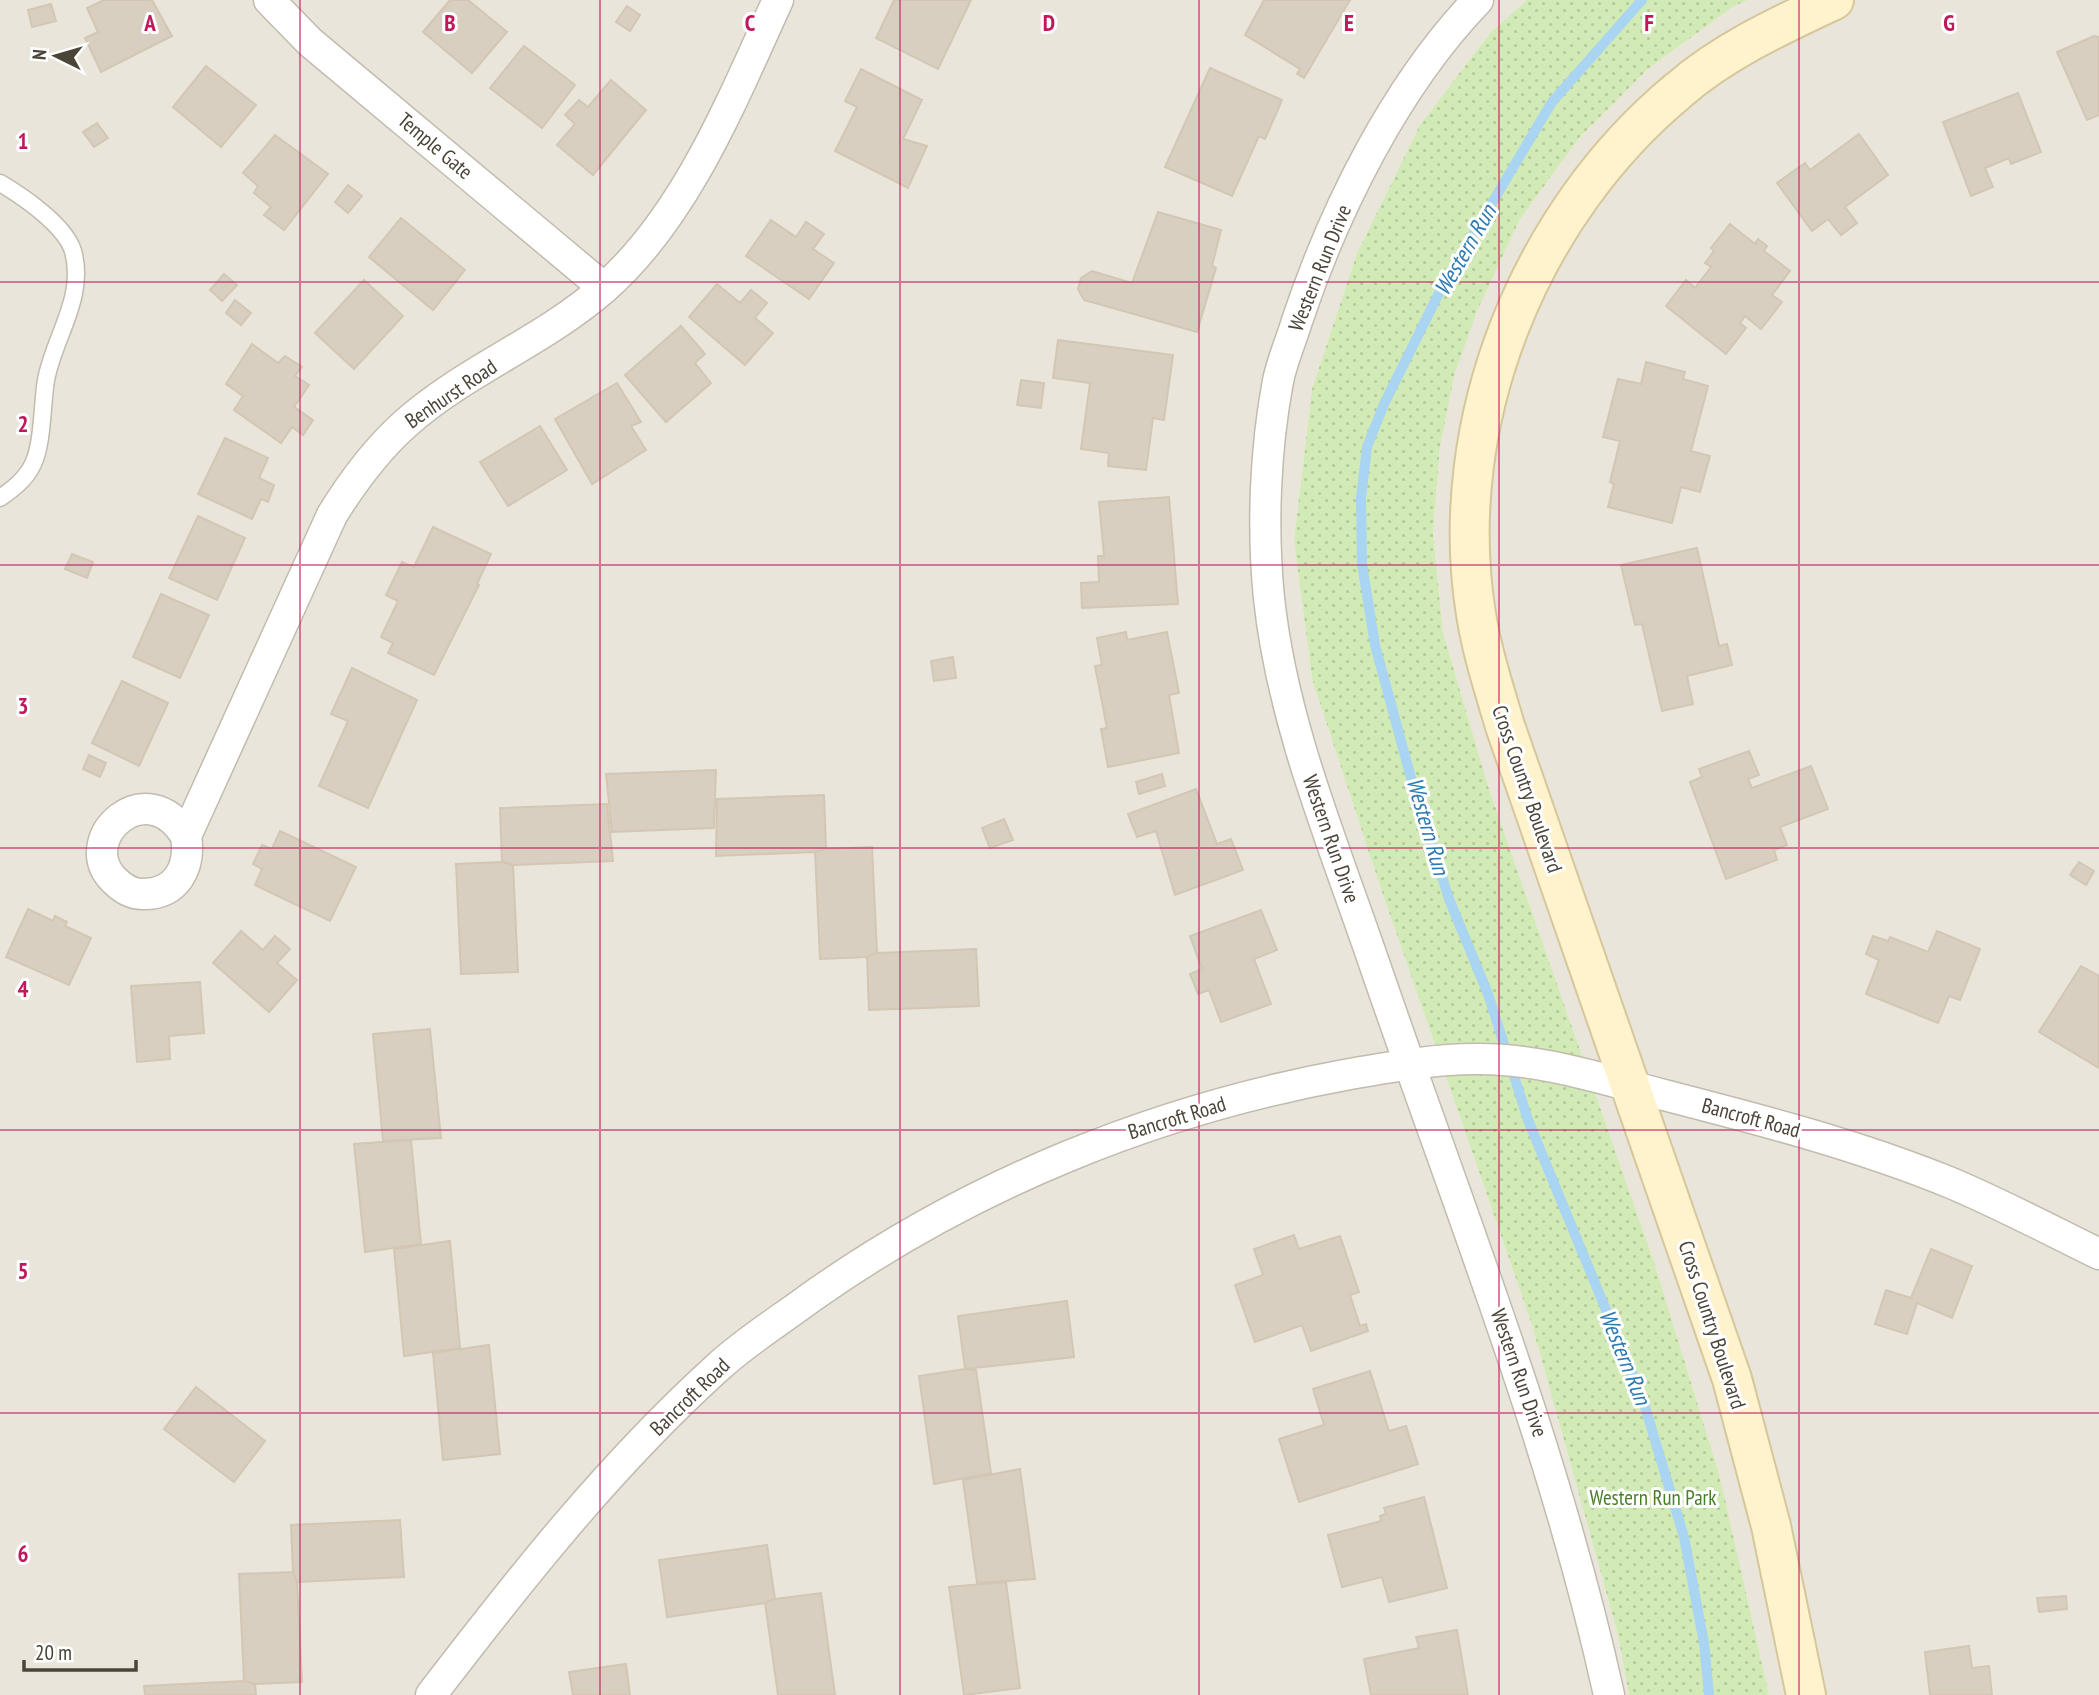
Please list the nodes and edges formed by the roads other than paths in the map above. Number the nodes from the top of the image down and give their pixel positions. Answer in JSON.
{"nodes":[{"id":1,"x":269,"y":0,"type":"edge"},
{"id":2,"x":778,"y":0,"type":"edge"},
{"id":3,"x":1478,"y":0,"type":"edge"},
{"id":4,"x":1834,"y":0,"type":"edge"},
{"id":5,"x":0,"y":183,"type":"edge"},
{"id":6,"x":604,"y":288,"type":"junction"},
{"id":7,"x":0,"y":498,"type":"edge"},
{"id":8,"x":186,"y":836,"type":"dead end"},
{"id":9,"x":1409,"y":1064,"type":"junction"},
{"id":10,"x":1629,"y":1086,"type":"junction"},
{"id":11,"x":2099,"y":1254,"type":"edge"},
{"id":12,"x":431,"y":1695,"type":"edge"},
{"id":13,"x":1609,"y":1695,"type":"edge"},
{"id":14,"x":1806,"y":1695,"type":"edge"}],
"edges":[{"from":1,"to":6,"type":"street","name":"Temple Gate"},
{"from":2,"to":6,"type":"street","name":"Benhurst Road"},
{"from":3,"to":9,"type":"street","name":"Western Run Drive"},
{"from":4,"to":10,"type":"main road","name":"Cross Country Boulevard"},
{"from":5,"to":7,"type":"lane"},
{"from":6,"to":8,"type":"street","name":"Benhurst Road"},
{"from":9,"to":10,"type":"street","name":"Bancroft Road"},
{"from":9,"to":12,"type":"street","name":"Bancroft Road"},
{"from":9,"to":13,"type":"street","name":"Western Run Drive"},
{"from":10,"to":11,"type":"street","name":"Bancroft Road"},
{"from":10,"to":14,"type":"main road","name":"Cross Country Boulevard"}]}
